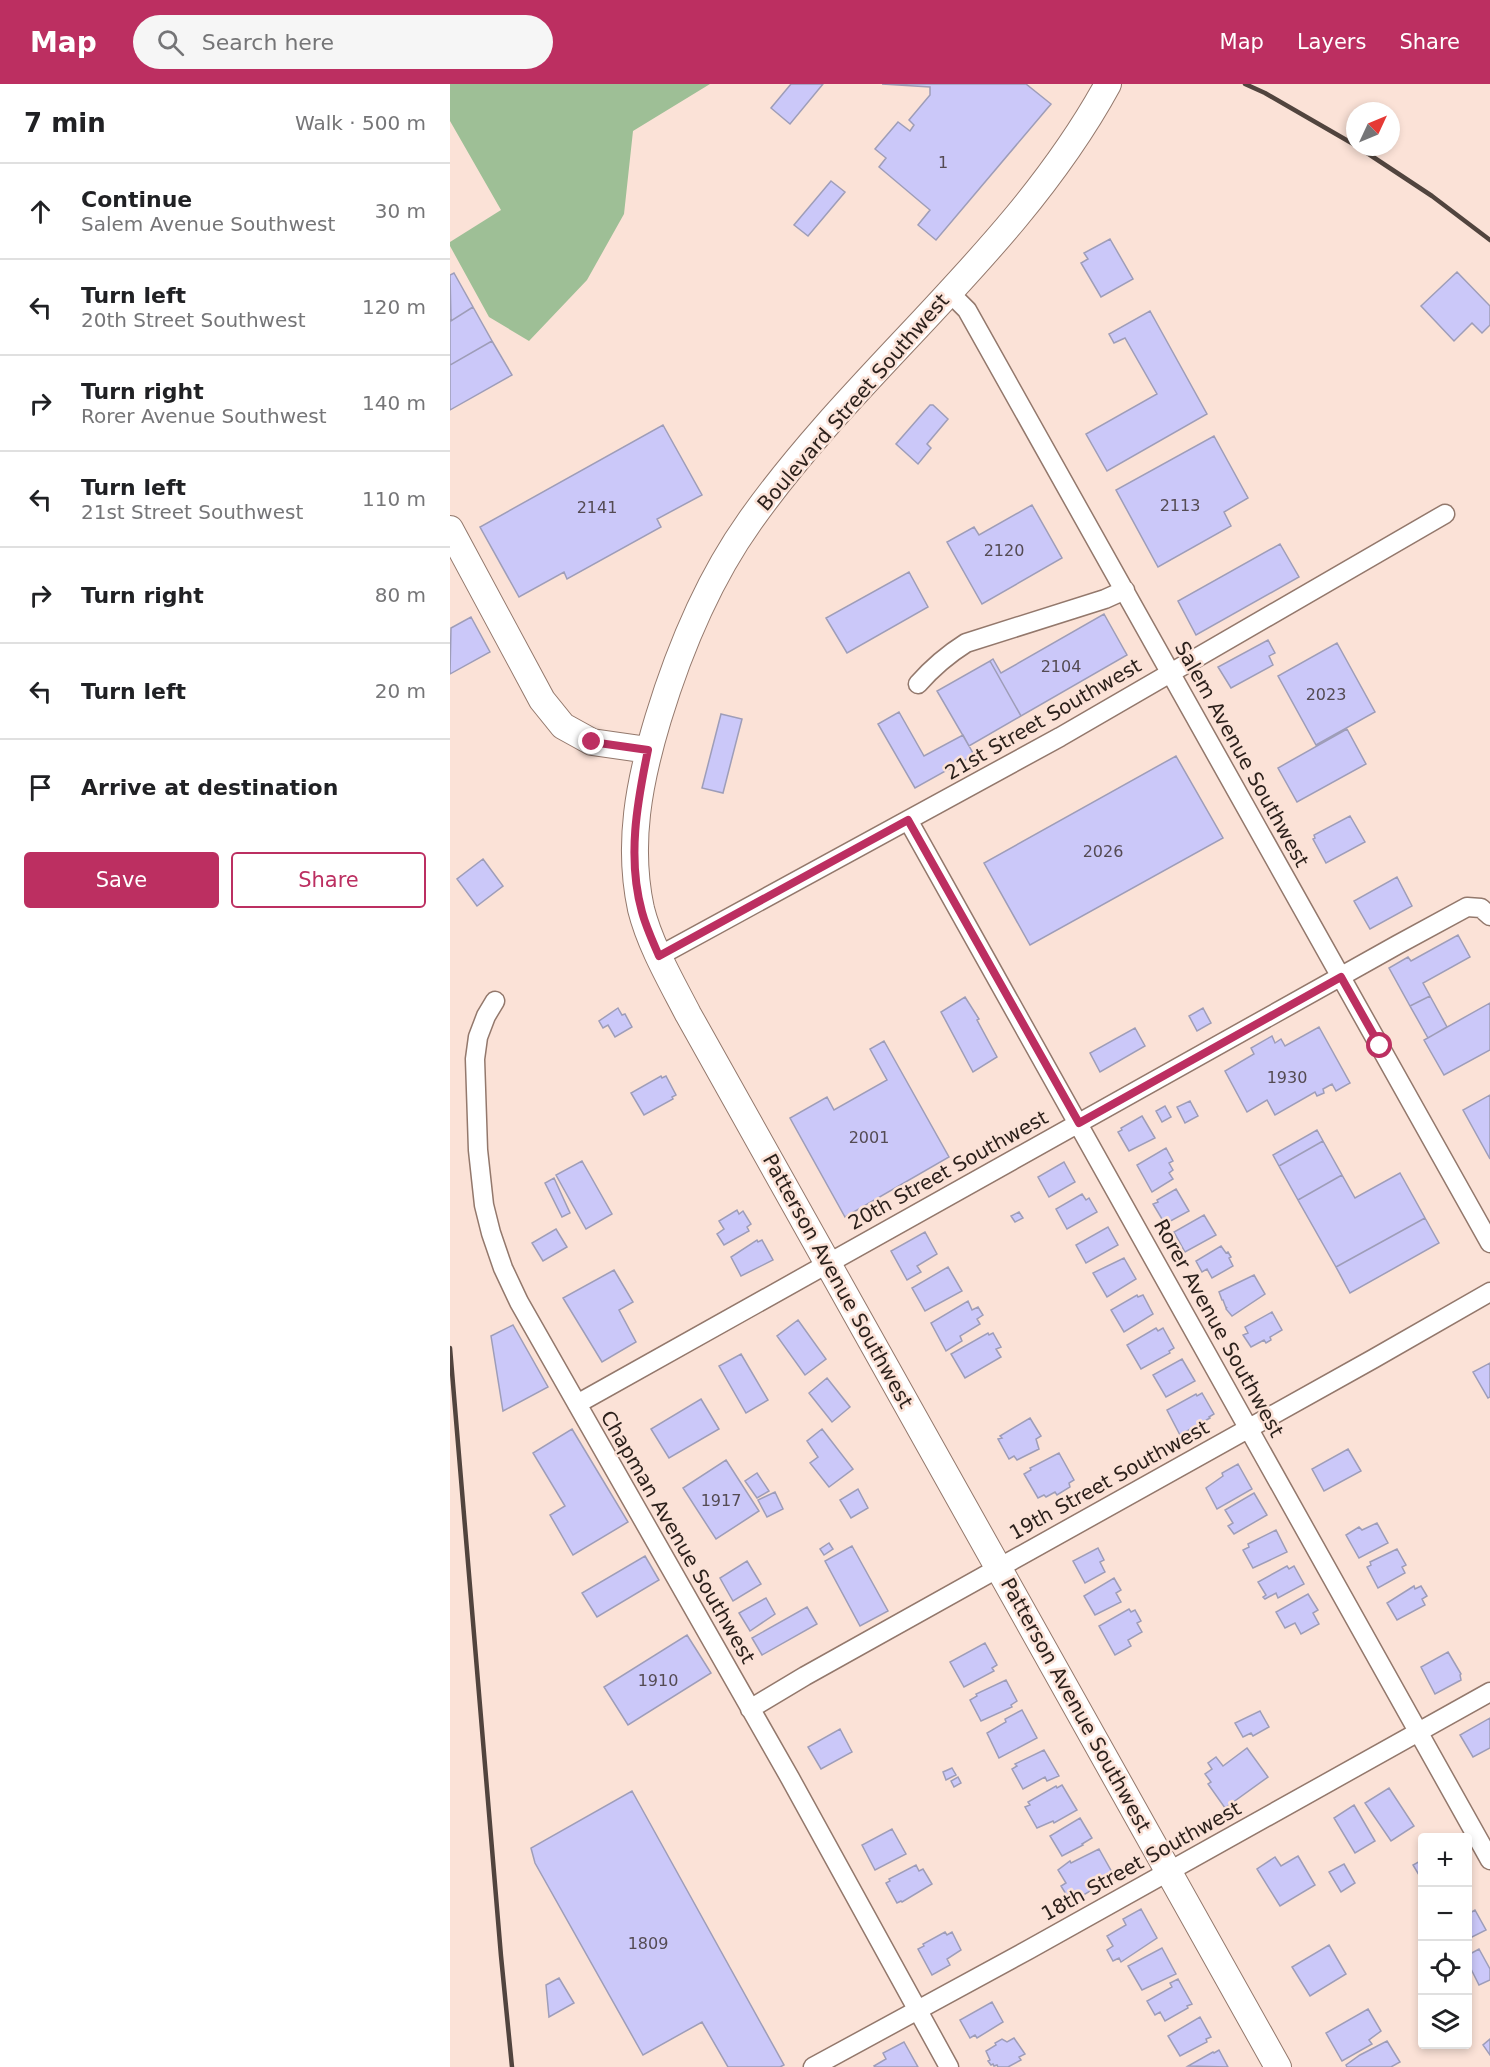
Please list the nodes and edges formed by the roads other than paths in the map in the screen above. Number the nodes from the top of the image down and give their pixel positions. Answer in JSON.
{"nodes":[{"id":1,"x":1108,"y":84,"type":"edge"},
{"id":2,"x":949,"y":292,"type":"junction"},
{"id":3,"x":1445,"y":514,"type":"dead end"},
{"id":4,"x":450,"y":529,"type":"edge"},
{"id":5,"x":1125,"y":590,"type":"junction"},
{"id":6,"x":1170,"y":672,"type":"junction"},
{"id":7,"x":918,"y":684,"type":"dead end"},
{"id":8,"x":648,"y":750,"type":"junction"},
{"id":9,"x":908,"y":820,"type":"junction"},
{"id":10,"x":1490,"y":916,"type":"edge"},
{"id":11,"x":659,"y":956,"type":"junction"},
{"id":12,"x":1341,"y":977,"type":"junction"},
{"id":13,"x":495,"y":1001,"type":"dead end"},
{"id":14,"x":1079,"y":1123,"type":"junction"},
{"id":15,"x":1490,"y":1243,"type":"edge"},
{"id":16,"x":827,"y":1262,"type":"junction"},
{"id":17,"x":1490,"y":1292,"type":"edge"},
{"id":18,"x":577,"y":1404,"type":"junction"},
{"id":19,"x":1249,"y":1428,"type":"junction"},
{"id":20,"x":999,"y":1567,"type":"junction"},
{"id":21,"x":1490,"y":1692,"type":"edge"},
{"id":22,"x":750,"y":1709,"type":"junction"},
{"id":23,"x":1418,"y":1732,"type":"junction"},
{"id":24,"x":1490,"y":1860,"type":"edge"},
{"id":25,"x":1168,"y":1871,"type":"junction"},
{"id":26,"x":917,"y":2010,"type":"junction"},
{"id":27,"x":813,"y":2067,"type":"edge"},
{"id":28,"x":949,"y":2067,"type":"edge"},
{"id":29,"x":1278,"y":2067,"type":"edge"}],
"edges":[{"from":1,"to":2,"type":"main road","name":"Boulevard Street Southwest"},
{"from":2,"to":5,"type":"street","name":"Salem Avenue Southwest"},
{"from":2,"to":8,"type":"main road","name":"Boulevard Street Southwest"},
{"from":3,"to":6,"type":"street","name":"21st Street Southwest"},
{"from":4,"to":8,"type":"main road"},
{"from":5,"to":6,"type":"street","name":"Salem Avenue Southwest"},
{"from":5,"to":7,"type":"street"},
{"from":6,"to":9,"type":"street","name":"21st Street Southwest"},
{"from":6,"to":12,"type":"street","name":"Salem Avenue Southwest"},
{"from":8,"to":11,"type":"main road","name":"Patterson Avenue Southwest"},
{"from":9,"to":11,"type":"street","name":"21st Street Southwest"},
{"from":9,"to":14,"type":"street","name":"Rorer Avenue Southwest"},
{"from":10,"to":12,"type":"street","name":"20th Street Southwest"},
{"from":11,"to":16,"type":"main road","name":"Patterson Avenue Southwest"},
{"from":12,"to":14,"type":"street","name":"20th Street Southwest"},
{"from":12,"to":15,"type":"street","name":"Salem Avenue Southwest"},
{"from":13,"to":18,"type":"street","name":"Chapman Avenue Southwest"},
{"from":14,"to":16,"type":"street","name":"20th Street Southwest"},
{"from":14,"to":19,"type":"street","name":"Rorer Avenue Southwest"},
{"from":16,"to":18,"type":"street","name":"20th Street Southwest"},
{"from":16,"to":20,"type":"main road","name":"Patterson Avenue Southwest"},
{"from":17,"to":19,"type":"street","name":"19th Street Southwest"},
{"from":18,"to":22,"type":"street","name":"Chapman Avenue Southwest"},
{"from":19,"to":20,"type":"street","name":"19th Street Southwest"},
{"from":19,"to":23,"type":"street","name":"Rorer Avenue Southwest"},
{"from":20,"to":22,"type":"street","name":"19th Street Southwest"},
{"from":20,"to":25,"type":"main road","name":"Patterson Avenue Southwest"},
{"from":21,"to":23,"type":"street","name":"18th Street Southwest"},
{"from":22,"to":26,"type":"street","name":"Chapman Avenue Southwest"},
{"from":23,"to":24,"type":"street","name":"Rorer Avenue Southwest"},
{"from":23,"to":25,"type":"street","name":"18th Street Southwest"},
{"from":25,"to":26,"type":"street","name":"18th Street Southwest"},
{"from":25,"to":29,"type":"main road","name":"Patterson Avenue Southwest"},
{"from":26,"to":27,"type":"street","name":"18th Street Southwest"},
{"from":26,"to":28,"type":"street","name":"Chapman Avenue Southwest"}]}
